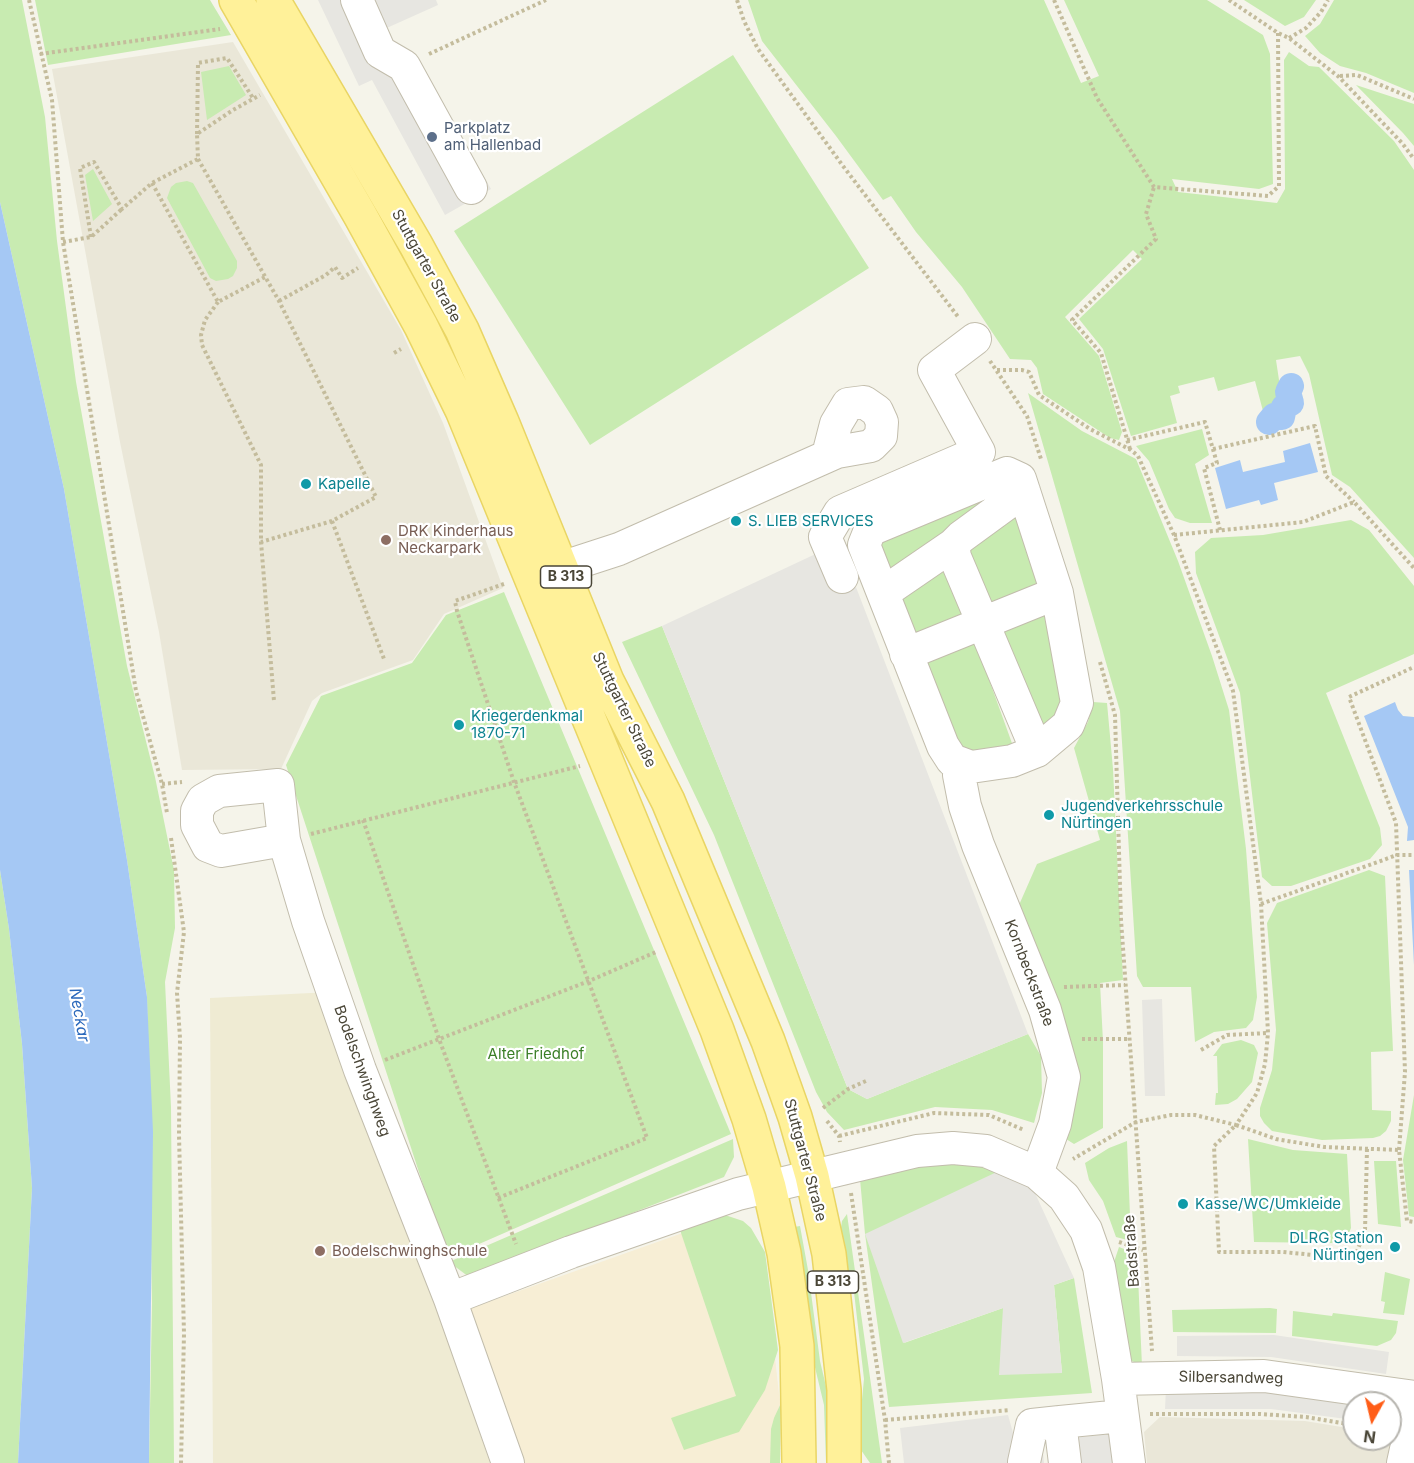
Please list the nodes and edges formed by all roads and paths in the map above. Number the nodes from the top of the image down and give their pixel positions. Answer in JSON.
{"nodes":[{"id":1,"x":29,"y":0,"type":"edge"},
{"id":2,"x":236,"y":0,"type":"edge"},
{"id":3,"x":273,"y":0,"type":"edge"},
{"id":4,"x":546,"y":0,"type":"edge"},
{"id":5,"x":737,"y":0,"type":"edge"},
{"id":6,"x":1054,"y":0,"type":"edge"},
{"id":7,"x":1228,"y":0,"type":"edge"},
{"id":8,"x":1328,"y":0,"type":"edge"},
{"id":9,"x":365,"y":3,"type":"edge"},
{"id":10,"x":203,"y":32,"type":"dead end"},
{"id":11,"x":1278,"y":33,"type":"junction"},
{"id":12,"x":1289,"y":38,"type":"junction"},
{"id":13,"x":40,"y":54,"type":"junction"},
{"id":14,"x":404,"y":66,"type":"junction"},
{"id":15,"x":1340,"y":76,"type":"junction"},
{"id":16,"x":1414,"y":99,"type":"edge"},
{"id":17,"x":197,"y":134,"type":"junction"},
{"id":18,"x":198,"y":159,"type":"junction"},
{"id":19,"x":1414,"y":159,"type":"edge"},
{"id":20,"x":152,"y":183,"type":"junction"},
{"id":21,"x":1154,"y":187,"type":"junction"},
{"id":22,"x":471,"y":188,"type":"dead end"},
{"id":23,"x":122,"y":209,"type":"junction"},
{"id":24,"x":91,"y":237,"type":"junction"},
{"id":25,"x":63,"y":242,"type":"junction"},
{"id":26,"x":359,"y":268,"type":"dead end"},
{"id":27,"x":265,"y":277,"type":"junction"},
{"id":28,"x":931,"y":281,"type":"dead end"},
{"id":29,"x":279,"y":301,"type":"junction"},
{"id":30,"x":218,"y":302,"type":"junction"},
{"id":31,"x":975,"y":339,"type":"dead end"},
{"id":32,"x":996,"y":370,"type":"dead end"},
{"id":33,"x":1127,"y":440,"type":"junction"},
{"id":34,"x":1213,"y":449,"type":"junction"},
{"id":35,"x":1131,"y":450,"type":"junction"},
{"id":36,"x":828,"y":455,"type":"dead end"},
{"id":37,"x":1024,"y":491,"type":"junction"},
{"id":38,"x":1354,"y":501,"type":"junction"},
{"id":39,"x":332,"y":521,"type":"junction"},
{"id":40,"x":1220,"y":530,"type":"junction"},
{"id":41,"x":1174,"y":535,"type":"junction"},
{"id":42,"x":261,"y":542,"type":"junction"},
{"id":43,"x":953,"y":545,"type":"junction"},
{"id":44,"x":562,"y":567,"type":"junction"},
{"id":45,"x":1414,"y":568,"type":"edge"},
{"id":46,"x":842,"y":577,"type":"dead end"},
{"id":47,"x":519,"y":580,"type":"junction"},
{"id":48,"x":883,"y":593,"type":"junction"},
{"id":49,"x":1058,"y":593,"type":"junction"},
{"id":50,"x":982,"y":623,"type":"junction"},
{"id":51,"x":906,"y":654,"type":"junction"},
{"id":52,"x":384,"y":659,"type":"dead end"},
{"id":53,"x":1414,"y":667,"type":"edge"},
{"id":54,"x":274,"y":701,"type":"dead end"},
{"id":55,"x":1037,"y":751,"type":"junction"},
{"id":56,"x":582,"y":765,"type":"dead end"},
{"id":57,"x":959,"y":769,"type":"junction"},
{"id":58,"x":514,"y":782,"type":"junction"},
{"id":59,"x":168,"y":818,"type":"dead end"},
{"id":60,"x":363,"y":820,"type":"junction"},
{"id":61,"x":170,"y":828,"type":"dead end"},
{"id":62,"x":284,"y":840,"type":"joint"},
{"id":63,"x":1397,"y":855,"type":"junction"},
{"id":64,"x":1414,"y":855,"type":"edge"},
{"id":65,"x":1261,"y":904,"type":"junction"},
{"id":66,"x":661,"y":950,"type":"dead end"},
{"id":67,"x":589,"y":981,"type":"junction"},
{"id":68,"x":1125,"y":985,"type":"dead end"},
{"id":69,"x":1036,"y":988,"type":"junction"},
{"id":70,"x":1268,"y":1033,"type":"junction"},
{"id":71,"x":1053,"y":1038,"type":"junction"},
{"id":72,"x":439,"y":1039,"type":"junction"},
{"id":73,"x":1129,"y":1040,"type":"dead end"},
{"id":74,"x":1201,"y":1050,"type":"dead end"},
{"id":75,"x":360,"y":1070,"type":"junction"},
{"id":76,"x":1405,"y":1072,"type":"junction"},
{"id":77,"x":1414,"y":1072,"type":"edge"},
{"id":78,"x":866,"y":1081,"type":"dead end"},
{"id":79,"x":819,"y":1111,"type":"dead end"},
{"id":80,"x":1136,"y":1122,"type":"junction"},
{"id":81,"x":1236,"y":1125,"type":"junction"},
{"id":82,"x":839,"y":1136,"type":"dead end"},
{"id":83,"x":1367,"y":1149,"type":"junction"},
{"id":84,"x":1399,"y":1150,"type":"junction"},
{"id":85,"x":846,"y":1168,"type":"junction"},
{"id":86,"x":1037,"y":1173,"type":"junction"},
{"id":87,"x":812,"y":1176,"type":"junction"},
{"id":88,"x":769,"y":1187,"type":"junction"},
{"id":89,"x":498,"y":1198,"type":"junction"},
{"id":90,"x":1414,"y":1222,"type":"edge"},
{"id":91,"x":526,"y":1270,"type":"junction"},
{"id":92,"x":450,"y":1299,"type":"junction"},
{"id":93,"x":1154,"y":1378,"type":"junction"},
{"id":94,"x":1118,"y":1379,"type":"junction"},
{"id":95,"x":1414,"y":1397,"type":"edge"},
{"id":96,"x":1013,"y":1410,"type":"dead end"},
{"id":97,"x":1122,"y":1416,"type":"junction"},
{"id":98,"x":885,"y":1420,"type":"junction"},
{"id":99,"x":1060,"y":1422,"type":"junction"},
{"id":100,"x":1342,"y":1423,"type":"edge"},
{"id":101,"x":181,"y":1463,"type":"edge"},
{"id":102,"x":508,"y":1463,"type":"edge"},
{"id":103,"x":799,"y":1463,"type":"edge"},
{"id":104,"x":844,"y":1463,"type":"edge"},
{"id":105,"x":889,"y":1463,"type":"edge"},
{"id":106,"x":1022,"y":1463,"type":"edge"},
{"id":107,"x":1065,"y":1463,"type":"edge"},
{"id":108,"x":1129,"y":1463,"type":"edge"}],
"edges":[{"from":1,"to":13,"type":"path"},
{"from":2,"to":47,"type":"main road","number":"B 313"},
{"from":3,"to":44,"type":"main road","name":"Stuttgarter Straße","number":"B 313"},
{"from":4,"to":14,"type":"path"},
{"from":5,"to":28,"type":"path"},
{"from":6,"to":21,"type":"path"},
{"from":7,"to":11,"type":"path"},
{"from":8,"to":12,"type":"path"},
{"from":9,"to":14,"type":"street"},
{"from":10,"to":13,"type":"path"},
{"from":11,"to":12,"type":"path"},
{"from":11,"to":21,"type":"path"},
{"from":12,"to":15,"type":"path"},
{"from":13,"to":25,"type":"path"},
{"from":14,"to":22,"type":"street"},
{"from":15,"to":16,"type":"path"},
{"from":15,"to":19,"type":"path"},
{"from":17,"to":17,"type":"path"},
{"from":17,"to":18,"type":"path"},
{"from":18,"to":20,"type":"path"},
{"from":18,"to":27,"type":"path"},
{"from":20,"to":23,"type":"path"},
{"from":20,"to":30,"type":"path"},
{"from":21,"to":33,"type":"path"},
{"from":23,"to":24,"type":"path"},
{"from":23,"to":24,"type":"path"},
{"from":24,"to":25,"type":"path"},
{"from":25,"to":59,"type":"path"},
{"from":26,"to":29,"type":"path"},
{"from":27,"to":29,"type":"path"},
{"from":27,"to":30,"type":"path"},
{"from":29,"to":39,"type":"path"},
{"from":30,"to":42,"type":"path"},
{"from":31,"to":46,"type":"street"},
{"from":32,"to":35,"type":"path"},
{"from":33,"to":34,"type":"path"},
{"from":33,"to":35,"type":"path"},
{"from":34,"to":38,"type":"path"},
{"from":34,"to":40,"type":"path"},
{"from":35,"to":41,"type":"path"},
{"from":36,"to":44,"type":"street"},
{"from":37,"to":43,"type":"street"},
{"from":37,"to":48,"type":"street"},
{"from":37,"to":49,"type":"street"},
{"from":38,"to":40,"type":"path"},
{"from":38,"to":45,"type":"path"},
{"from":39,"to":42,"type":"path"},
{"from":39,"to":52,"type":"path"},
{"from":40,"to":41,"type":"path"},
{"from":41,"to":65,"type":"path"},
{"from":42,"to":54,"type":"path"},
{"from":43,"to":48,"type":"street"},
{"from":43,"to":50,"type":"street"},
{"from":44,"to":47,"type":"street"},
{"from":44,"to":87,"type":"main road","name":"Stuttgarter Straße","number":"B 313"},
{"from":47,"to":58,"type":"path"},
{"from":47,"to":88,"type":"main road","number":"B 313"},
{"from":48,"to":51,"type":"street"},
{"from":49,"to":50,"type":"street"},
{"from":49,"to":55,"type":"street"},
{"from":50,"to":51,"type":"street"},
{"from":50,"to":55,"type":"street"},
{"from":51,"to":57,"type":"street"},
{"from":53,"to":63,"type":"path"},
{"from":55,"to":57,"type":"street"},
{"from":56,"to":58,"type":"path"},
{"from":57,"to":69,"type":"street","name":"Kornbeckstraße"},
{"from":58,"to":60,"type":"path"},
{"from":58,"to":67,"type":"path"},
{"from":60,"to":62,"type":"path"},
{"from":60,"to":72,"type":"path"},
{"from":61,"to":101,"type":"path"},
{"from":62,"to":75,"type":"street","name":"Bodelschwinghweg"},
{"from":63,"to":64,"type":"path"},
{"from":63,"to":65,"type":"path"},
{"from":63,"to":76,"type":"path"},
{"from":65,"to":70,"type":"path"},
{"from":66,"to":67,"type":"path"},
{"from":67,"to":72,"type":"path"},
{"from":67,"to":89,"type":"path"},
{"from":68,"to":69,"type":"path"},
{"from":69,"to":71,"type":"street","name":"Kornbeckstraße"},
{"from":70,"to":74,"type":"path"},
{"from":70,"to":81,"type":"path"},
{"from":71,"to":73,"type":"path"},
{"from":71,"to":86,"type":"street","name":"Kornbeckstraße"},
{"from":72,"to":75,"type":"path"},
{"from":72,"to":89,"type":"path"},
{"from":75,"to":92,"type":"street","name":"Bodelschwinghweg"},
{"from":76,"to":77,"type":"path"},
{"from":76,"to":84,"type":"path"},
{"from":78,"to":79,"type":"path"},
{"from":80,"to":81,"type":"path"},
{"from":80,"to":86,"type":"path"},
{"from":80,"to":93,"type":"path","name":"Badstraße"},
{"from":81,"to":83,"type":"path"},
{"from":81,"to":83,"type":"path"},
{"from":82,"to":85,"type":"path"},
{"from":83,"to":84,"type":"path"},
{"from":84,"to":90,"type":"path"},
{"from":85,"to":86,"type":"street"},
{"from":85,"to":87,"type":"street"},
{"from":85,"to":98,"type":"path"},
{"from":86,"to":94,"type":"street"},
{"from":87,"to":88,"type":"street"},
{"from":87,"to":104,"type":"main road","name":"Stuttgarter Straße","number":"B 313"},
{"from":88,"to":91,"type":"street"},
{"from":88,"to":103,"type":"main road","number":"B 313"},
{"from":89,"to":91,"type":"path"},
{"from":91,"to":92,"type":"street"},
{"from":92,"to":102,"type":"street","name":"Bodelschwinghweg"},
{"from":93,"to":94,"type":"street","name":"Silbersandweg"},
{"from":93,"to":95,"type":"street","name":"Silbersandweg"},
{"from":94,"to":97,"type":"street"},
{"from":96,"to":98,"type":"path"},
{"from":97,"to":99,"type":"street"},
{"from":97,"to":100,"type":"path"},
{"from":97,"to":108,"type":"street"},
{"from":98,"to":105,"type":"path"},
{"from":99,"to":106,"type":"street"},
{"from":99,"to":107,"type":"street"}]}
